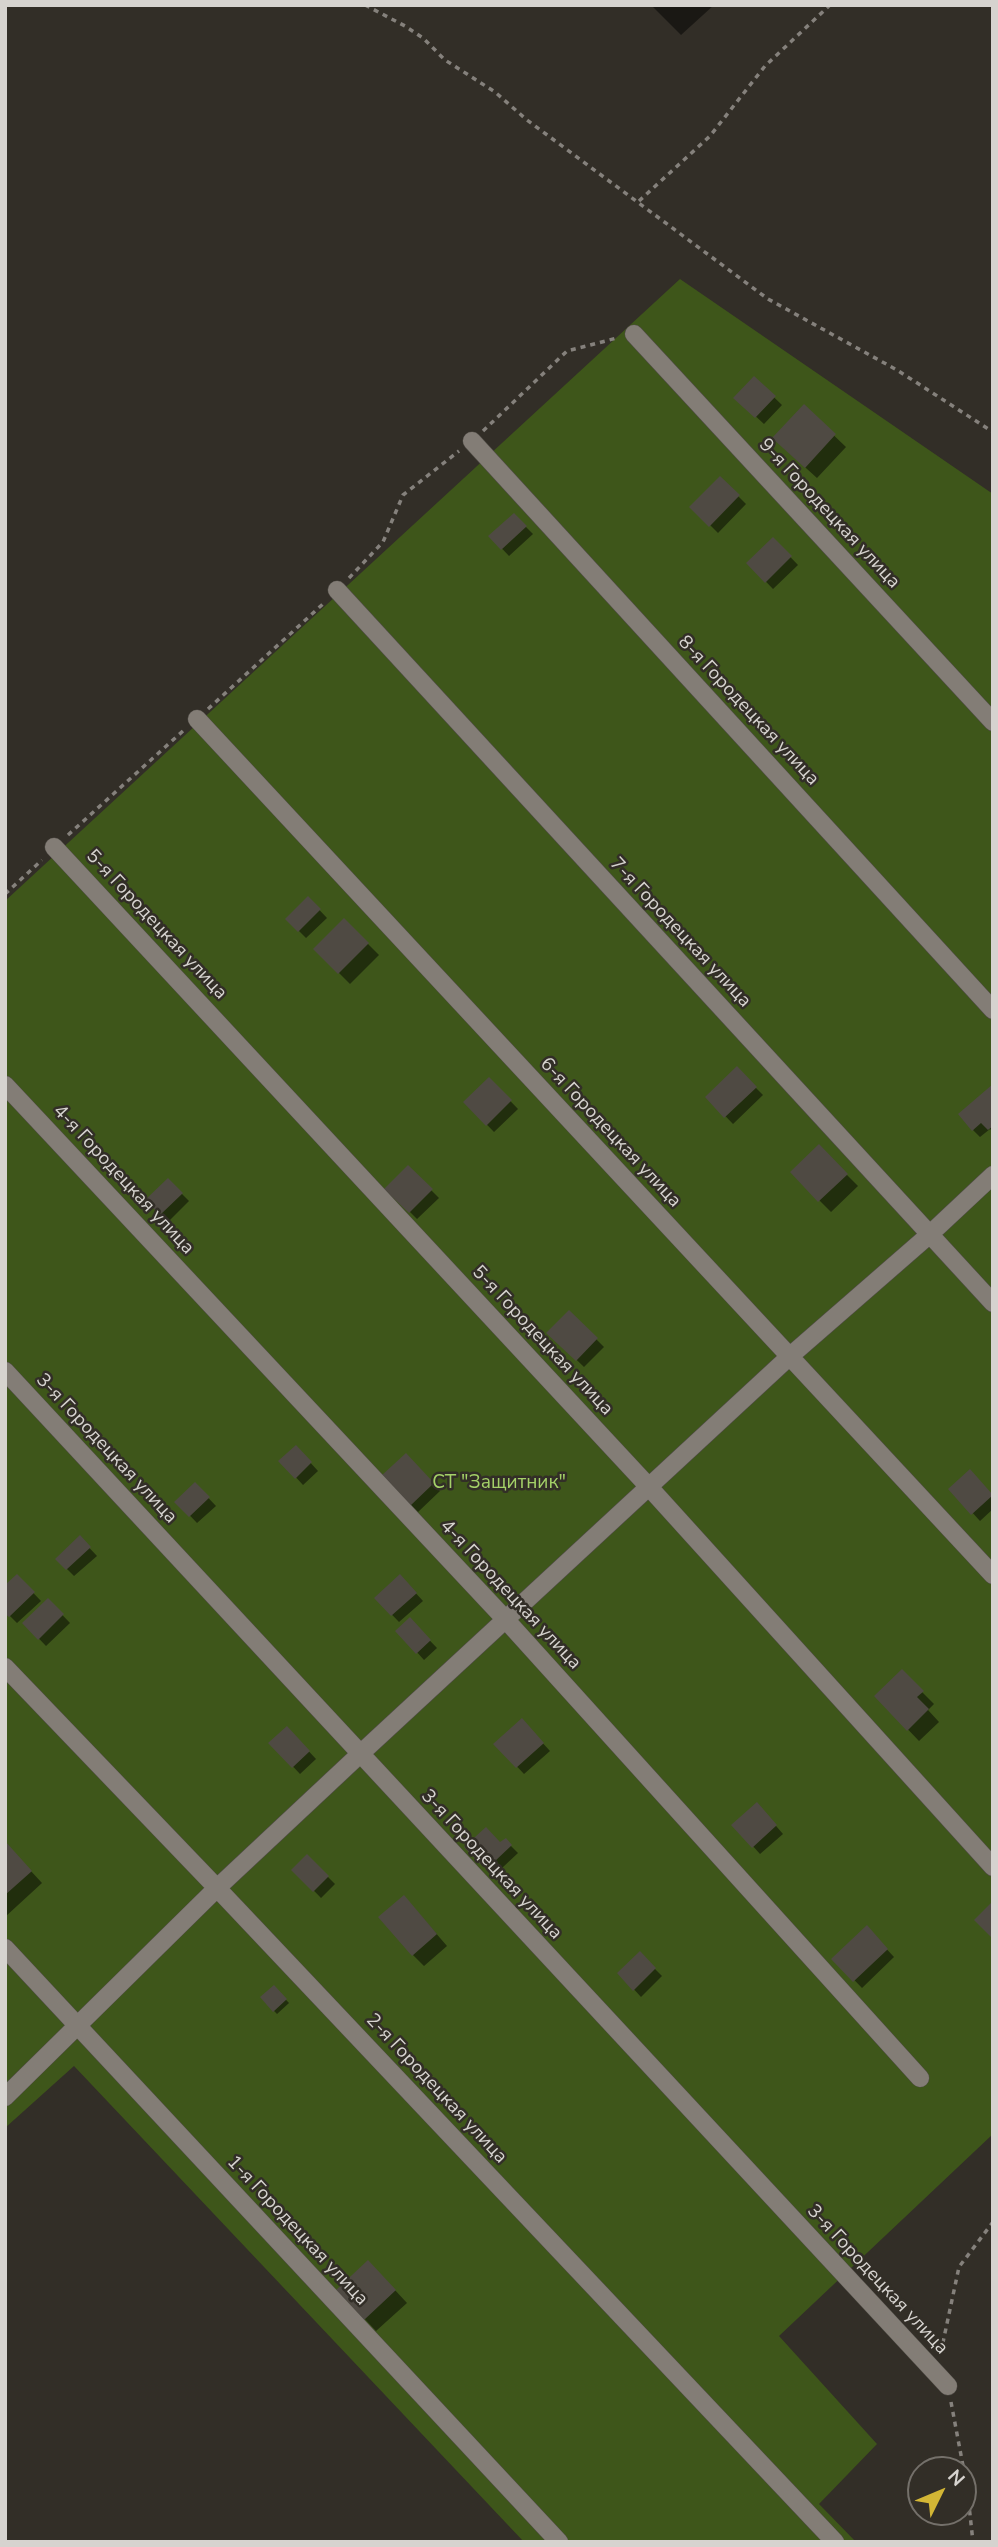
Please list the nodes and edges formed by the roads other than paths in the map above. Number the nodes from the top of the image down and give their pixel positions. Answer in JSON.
{"nodes":[{"id":1,"x":634,"y":334,"type":"road end"},
{"id":2,"x":471,"y":442,"type":"road end"},
{"id":3,"x":337,"y":590,"type":"road end"},
{"id":4,"x":197,"y":719,"type":"road end"},
{"id":5,"x":993,"y":722,"type":"edge"},
{"id":6,"x":54,"y":847,"type":"road end"},
{"id":7,"x":993,"y":1010,"type":"edge"},
{"id":8,"x":5,"y":1085,"type":"edge"},
{"id":9,"x":993,"y":1175,"type":"edge"},
{"id":10,"x":929,"y":1235,"type":"junction"},
{"id":11,"x":993,"y":1303,"type":"edge"},
{"id":12,"x":789,"y":1357,"type":"junction"},
{"id":13,"x":5,"y":1371,"type":"edge"},
{"id":14,"x":649,"y":1486,"type":"junction"},
{"id":15,"x":993,"y":1575,"type":"edge"},
{"id":16,"x":506,"y":1620,"type":"junction"},
{"id":17,"x":5,"y":1667,"type":"edge"},
{"id":18,"x":359,"y":1755,"type":"junction"},
{"id":19,"x":993,"y":1867,"type":"edge"},
{"id":20,"x":217,"y":1888,"type":"junction"},
{"id":21,"x":5,"y":1948,"type":"edge"},
{"id":22,"x":76,"y":2025,"type":"junction"},
{"id":23,"x":920,"y":2077,"type":"dead end"},
{"id":24,"x":5,"y":2097,"type":"edge"},
{"id":25,"x":948,"y":2386,"type":"dead end"},
{"id":26,"x":559,"y":2542,"type":"edge"},
{"id":27,"x":835,"y":2542,"type":"edge"}],
"edges":[{"from":1,"to":5,"type":"street","name":"9-я Городецкая улица"},
{"from":2,"to":7,"type":"street","name":"8-я Городецкая улица"},
{"from":3,"to":10,"type":"street","name":"7-я Городецкая улица"},
{"from":4,"to":12,"type":"street","name":"6-я Городецкая улица"},
{"from":6,"to":14,"type":"street","name":"5-я Городецкая улица"},
{"from":8,"to":16,"type":"street","name":"4-я Городецкая улица"},
{"from":9,"to":10,"type":"street"},
{"from":10,"to":11,"type":"street","name":"7-я Городецкая улица"},
{"from":10,"to":12,"type":"street"},
{"from":12,"to":14,"type":"street"},
{"from":12,"to":15,"type":"street","name":"6-я Городецкая улица"},
{"from":13,"to":18,"type":"street","name":"3-я Городецкая улица"},
{"from":14,"to":16,"type":"street"},
{"from":14,"to":19,"type":"street","name":"5-я Городецкая улица"},
{"from":16,"to":18,"type":"street"},
{"from":16,"to":23,"type":"street","name":"4-я Городецкая улица"},
{"from":17,"to":20,"type":"street","name":"2-я Городецкая улица"},
{"from":18,"to":20,"type":"street"},
{"from":18,"to":25,"type":"street","name":"3-я Городецкая улица"},
{"from":20,"to":22,"type":"street"},
{"from":20,"to":27,"type":"street","name":"2-я Городецкая улица"},
{"from":21,"to":22,"type":"street","name":"1-я Городецкая улица"},
{"from":22,"to":24,"type":"street"},
{"from":22,"to":26,"type":"street","name":"1-я Городецкая улица"}]}
